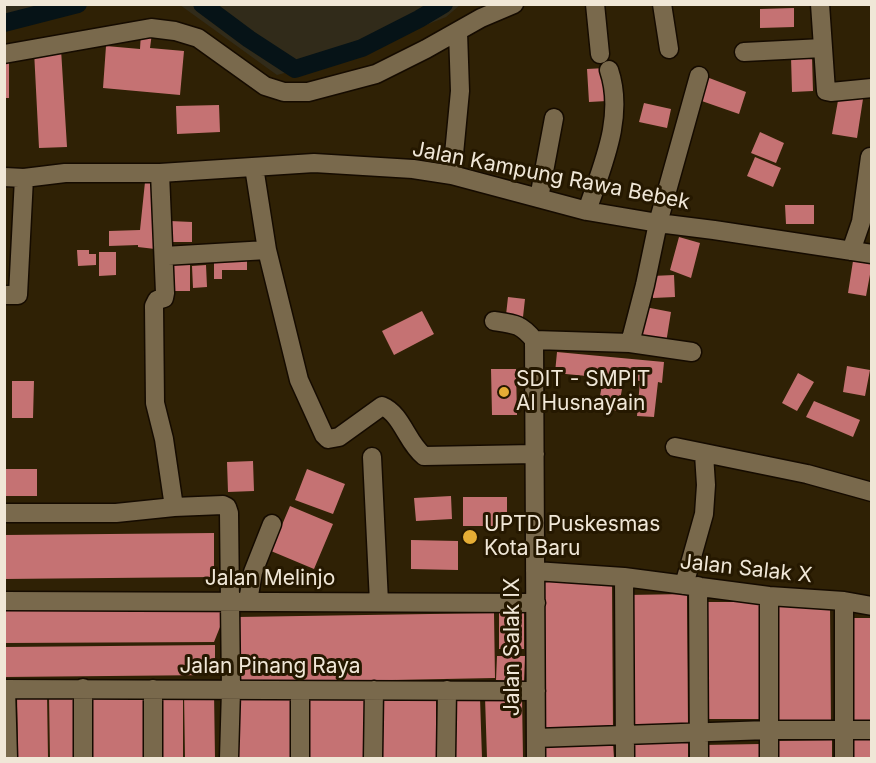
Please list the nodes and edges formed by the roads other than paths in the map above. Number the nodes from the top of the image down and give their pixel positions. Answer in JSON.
{"nodes":[{"id":1,"x":514,"y":4,"type":"edge"},
{"id":2,"x":594,"y":4,"type":"edge"},
{"id":3,"x":662,"y":4,"type":"edge"},
{"id":4,"x":820,"y":4,"type":"edge"},
{"id":5,"x":458,"y":32,"type":"junction"},
{"id":6,"x":823,"y":48,"type":"junction"},
{"id":7,"x":669,"y":49,"type":"dead end"},
{"id":8,"x":744,"y":52,"type":"dead end"},
{"id":9,"x":4,"y":54,"type":"edge"},
{"id":10,"x":600,"y":54,"type":"dead end"},
{"id":11,"x":609,"y":70,"type":"dead end"},
{"id":12,"x":699,"y":76,"type":"dead end"},
{"id":13,"x":872,"y":88,"type":"edge"},
{"id":14,"x":554,"y":118,"type":"dead end"},
{"id":15,"x":870,"y":157,"type":"dead end"},
{"id":16,"x":254,"y":167,"type":"junction"},
{"id":17,"x":160,"y":173,"type":"junction"},
{"id":18,"x":452,"y":175,"type":"junction"},
{"id":19,"x":4,"y":177,"type":"edge"},
{"id":20,"x":24,"y":178,"type":"junction"},
{"id":21,"x":538,"y":198,"type":"junction"},
{"id":22,"x":587,"y":211,"type":"junction"},
{"id":23,"x":658,"y":223,"type":"junction"},
{"id":24,"x":267,"y":250,"type":"junction"},
{"id":25,"x":851,"y":251,"type":"junction"},
{"id":26,"x":872,"y":255,"type":"edge"},
{"id":27,"x":164,"y":256,"type":"junction"},
{"id":28,"x":4,"y":295,"type":"edge"},
{"id":29,"x":494,"y":321,"type":"dead end"},
{"id":30,"x":534,"y":340,"type":"junction"},
{"id":31,"x":630,"y":344,"type":"junction"},
{"id":32,"x":692,"y":351,"type":"dead end"},
{"id":33,"x":675,"y":447,"type":"dead end"},
{"id":34,"x":535,"y":454,"type":"junction"},
{"id":35,"x":704,"y":454,"type":"junction"},
{"id":36,"x":372,"y":457,"type":"dead end"},
{"id":37,"x":872,"y":492,"type":"edge"},
{"id":38,"x":174,"y":507,"type":"junction"},
{"id":39,"x":4,"y":513,"type":"edge"},
{"id":40,"x":272,"y":524,"type":"dead end"},
{"id":41,"x":535,"y":571,"type":"junction"},
{"id":42,"x":624,"y":577,"type":"junction"},
{"id":43,"x":691,"y":586,"type":"junction"},
{"id":44,"x":769,"y":596,"type":"junction"},
{"id":45,"x":4,"y":601,"type":"edge"},
{"id":46,"x":844,"y":601,"type":"junction"},
{"id":47,"x":239,"y":602,"type":"junction"},
{"id":48,"x":379,"y":602,"type":"junction"},
{"id":49,"x":536,"y":603,"type":"junction"},
{"id":50,"x":872,"y":606,"type":"edge"},
{"id":51,"x":83,"y":688,"type":"junction"},
{"id":52,"x":5,"y":689,"type":"edge"},
{"id":53,"x":153,"y":690,"type":"junction"},
{"id":54,"x":231,"y":690,"type":"junction"},
{"id":55,"x":374,"y":690,"type":"junction"},
{"id":56,"x":447,"y":690,"type":"junction"},
{"id":57,"x":300,"y":691,"type":"junction"},
{"id":58,"x":536,"y":691,"type":"junction"},
{"id":59,"x":769,"y":730,"type":"junction"},
{"id":60,"x":872,"y":730,"type":"edge"},
{"id":61,"x":844,"y":731,"type":"junction"},
{"id":62,"x":699,"y":732,"type":"junction"},
{"id":63,"x":625,"y":735,"type":"junction"},
{"id":64,"x":536,"y":738,"type":"junction"},
{"id":65,"x":8,"y":759,"type":"edge"},
{"id":66,"x":83,"y":759,"type":"edge"},
{"id":67,"x":153,"y":759,"type":"edge"},
{"id":68,"x":229,"y":759,"type":"edge"},
{"id":69,"x":300,"y":759,"type":"edge"},
{"id":70,"x":373,"y":759,"type":"edge"},
{"id":71,"x":446,"y":759,"type":"edge"},
{"id":72,"x":536,"y":759,"type":"edge"},
{"id":73,"x":625,"y":759,"type":"edge"},
{"id":74,"x":699,"y":759,"type":"edge"},
{"id":75,"x":769,"y":759,"type":"edge"},
{"id":76,"x":844,"y":759,"type":"edge"}],
"edges":[{"from":1,"to":5,"type":"street"},
{"from":2,"to":10,"type":"street"},
{"from":3,"to":7,"type":"street"},
{"from":4,"to":6,"type":"street"},
{"from":5,"to":9,"type":"street"},
{"from":5,"to":18,"type":"street"},
{"from":6,"to":8,"type":"street"},
{"from":6,"to":13,"type":"street"},
{"from":11,"to":22,"type":"street"},
{"from":12,"to":23,"type":"street"},
{"from":14,"to":21,"type":"street"},
{"from":15,"to":25,"type":"street"},
{"from":16,"to":17,"type":"street","name":"Jalan Kampung Rawa Bebek"},
{"from":16,"to":18,"type":"street","name":"Jalan Kampung Rawa Bebek"},
{"from":16,"to":24,"type":"street"},
{"from":17,"to":20,"type":"street","name":"Jalan Kampung Rawa Bebek"},
{"from":17,"to":27,"type":"street"},
{"from":18,"to":21,"type":"street","name":"Jalan Kampung Rawa Bebek"},
{"from":19,"to":20,"type":"street","name":"Jalan Kampung Rawa Bebek"},
{"from":20,"to":28,"type":"street"},
{"from":21,"to":22,"type":"street","name":"Jalan Kampung Rawa Bebek"},
{"from":22,"to":23,"type":"street","name":"Jalan Kampung Rawa Bebek"},
{"from":23,"to":25,"type":"street","name":"Jalan Kampung Rawa Bebek"},
{"from":23,"to":31,"type":"street"},
{"from":24,"to":27,"type":"street"},
{"from":24,"to":34,"type":"street"},
{"from":25,"to":26,"type":"street","name":"Jalan Kampung Rawa Bebek"},
{"from":27,"to":38,"type":"street"},
{"from":29,"to":30,"type":"street"},
{"from":30,"to":31,"type":"street"},
{"from":30,"to":34,"type":"street","name":"Jalan Salak IX"},
{"from":31,"to":32,"type":"street"},
{"from":33,"to":35,"type":"street"},
{"from":34,"to":41,"type":"street","name":"Jalan Salak IX"},
{"from":35,"to":37,"type":"street"},
{"from":35,"to":43,"type":"street"},
{"from":36,"to":48,"type":"street"},
{"from":38,"to":39,"type":"street"},
{"from":38,"to":47,"type":"street"},
{"from":40,"to":47,"type":"street"},
{"from":41,"to":42,"type":"street","name":"Jalan Salak X"},
{"from":41,"to":49,"type":"street","name":"Jalan Salak IX"},
{"from":42,"to":43,"type":"street","name":"Jalan Salak X"},
{"from":42,"to":63,"type":"street"},
{"from":43,"to":44,"type":"street","name":"Jalan Salak X"},
{"from":43,"to":62,"type":"street"},
{"from":44,"to":46,"type":"street","name":"Jalan Salak X"},
{"from":44,"to":59,"type":"street"},
{"from":45,"to":47,"type":"street","name":"Jalan Melinjo"},
{"from":46,"to":50,"type":"street","name":"Jalan Salak X"},
{"from":46,"to":61,"type":"street"},
{"from":47,"to":48,"type":"street","name":"Jalan Melinjo"},
{"from":47,"to":54,"type":"street"},
{"from":48,"to":49,"type":"street","name":"Jalan Melinjo"},
{"from":49,"to":58,"type":"street","name":"Jalan Salak IX"},
{"from":51,"to":52,"type":"street","name":"Jalan Pinang Raya"},
{"from":51,"to":53,"type":"street","name":"Jalan Pinang Raya"},
{"from":51,"to":66,"type":"street"},
{"from":52,"to":65,"type":"street"},
{"from":53,"to":54,"type":"street","name":"Jalan Pinang Raya"},
{"from":53,"to":67,"type":"street"},
{"from":54,"to":57,"type":"street","name":"Jalan Pinang Raya"},
{"from":54,"to":68,"type":"street"},
{"from":55,"to":56,"type":"street","name":"Jalan Pinang Raya"},
{"from":55,"to":57,"type":"street","name":"Jalan Pinang Raya"},
{"from":55,"to":70,"type":"street"},
{"from":56,"to":58,"type":"street","name":"Jalan Pinang Raya"},
{"from":56,"to":71,"type":"street"},
{"from":57,"to":69,"type":"street"},
{"from":58,"to":64,"type":"street","name":"Jalan Salak IX"},
{"from":59,"to":61,"type":"street"},
{"from":59,"to":62,"type":"street"},
{"from":59,"to":75,"type":"street"},
{"from":60,"to":61,"type":"street"},
{"from":61,"to":76,"type":"street"},
{"from":62,"to":63,"type":"street"},
{"from":62,"to":74,"type":"street"},
{"from":63,"to":64,"type":"street"},
{"from":63,"to":73,"type":"street"},
{"from":64,"to":72,"type":"street","name":"Jalan Salak IX"}]}
